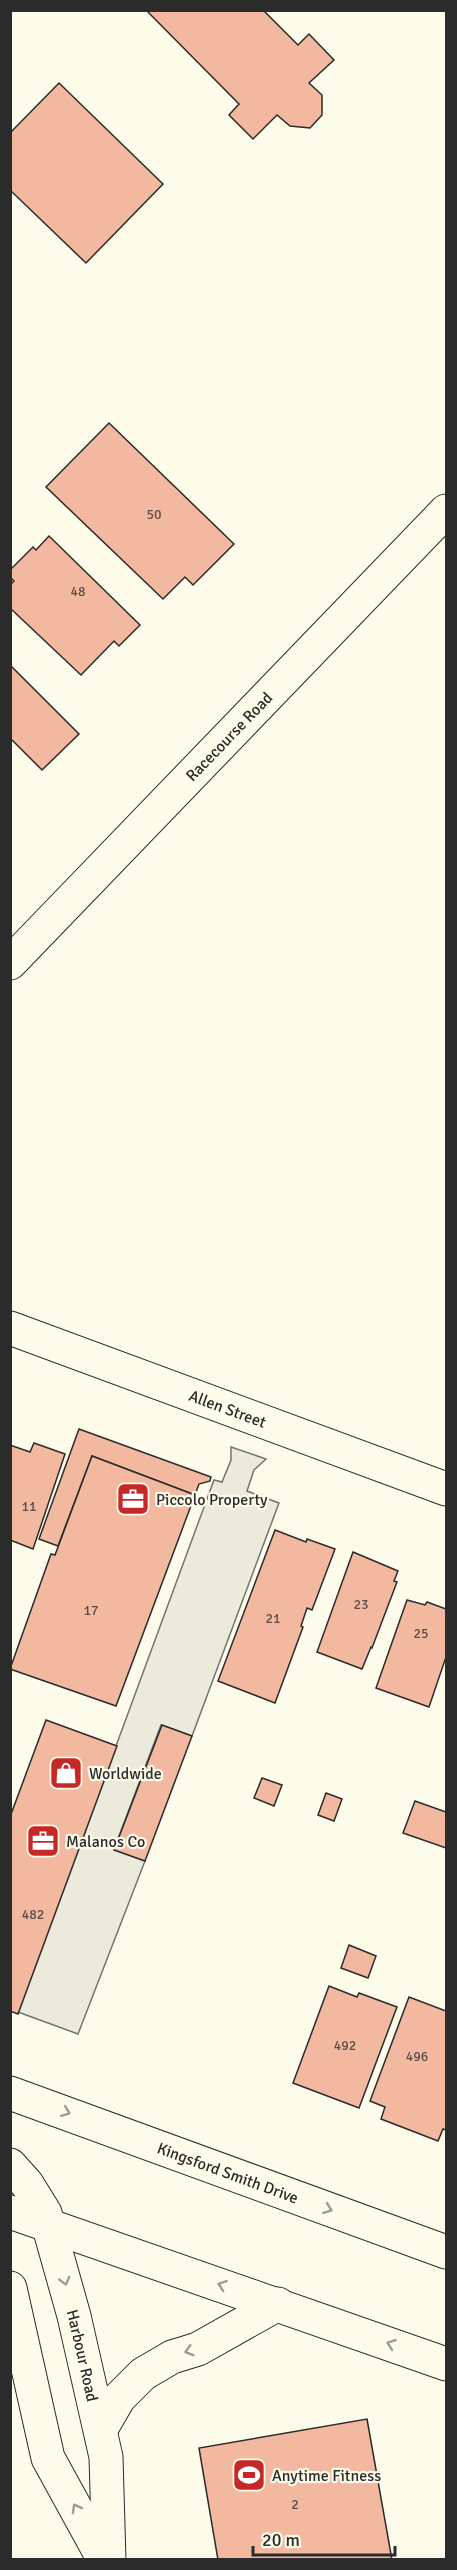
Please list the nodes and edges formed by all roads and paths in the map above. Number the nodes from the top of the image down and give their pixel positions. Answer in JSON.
{"nodes":[{"id":1,"x":447,"y":511,"type":"edge"},
{"id":2,"x":10,"y":963,"type":"edge"},
{"id":3,"x":10,"y":1328,"type":"edge"},
{"id":4,"x":447,"y":1489,"type":"edge"},
{"id":5,"x":10,"y":2093,"type":"edge"},
{"id":6,"x":10,"y":2165,"type":"edge"},
{"id":7,"x":10,"y":2212,"type":"edge"},
{"id":8,"x":49,"y":2224,"type":"junction"},
{"id":9,"x":447,"y":2252,"type":"edge"},
{"id":10,"x":10,"y":2288,"type":"edge"},
{"id":11,"x":278,"y":2304,"type":"junction"},
{"id":12,"x":447,"y":2364,"type":"edge"},
{"id":13,"x":101,"y":2429,"type":"junction"},
{"id":14,"x":104,"y":2559,"type":"edge"},
{"id":15,"x":109,"y":2559,"type":"edge"}],
"edges":[{"from":1,"to":2,"type":"main road","name":"Racecourse Road"},
{"from":3,"to":4,"type":"main road","name":"Allen Street"},
{"from":5,"to":9,"type":"main road","name":"Kingsford Smith Drive","one_way":true},
{"from":6,"to":8,"type":"main road","name":"Harbour Road"},
{"from":7,"to":8,"type":"main road"},
{"from":11,"to":8,"type":"main road","one_way":true},
{"from":8,"to":13,"type":"main road","name":"Harbour Road","one_way":true},
{"from":14,"to":10,"type":"main road","one_way":true},
{"from":12,"to":11,"type":"main road","one_way":true},
{"from":11,"to":13,"type":"main road","one_way":true},
{"from":13,"to":15,"type":"main road","name":"Harbour Road"}]}
